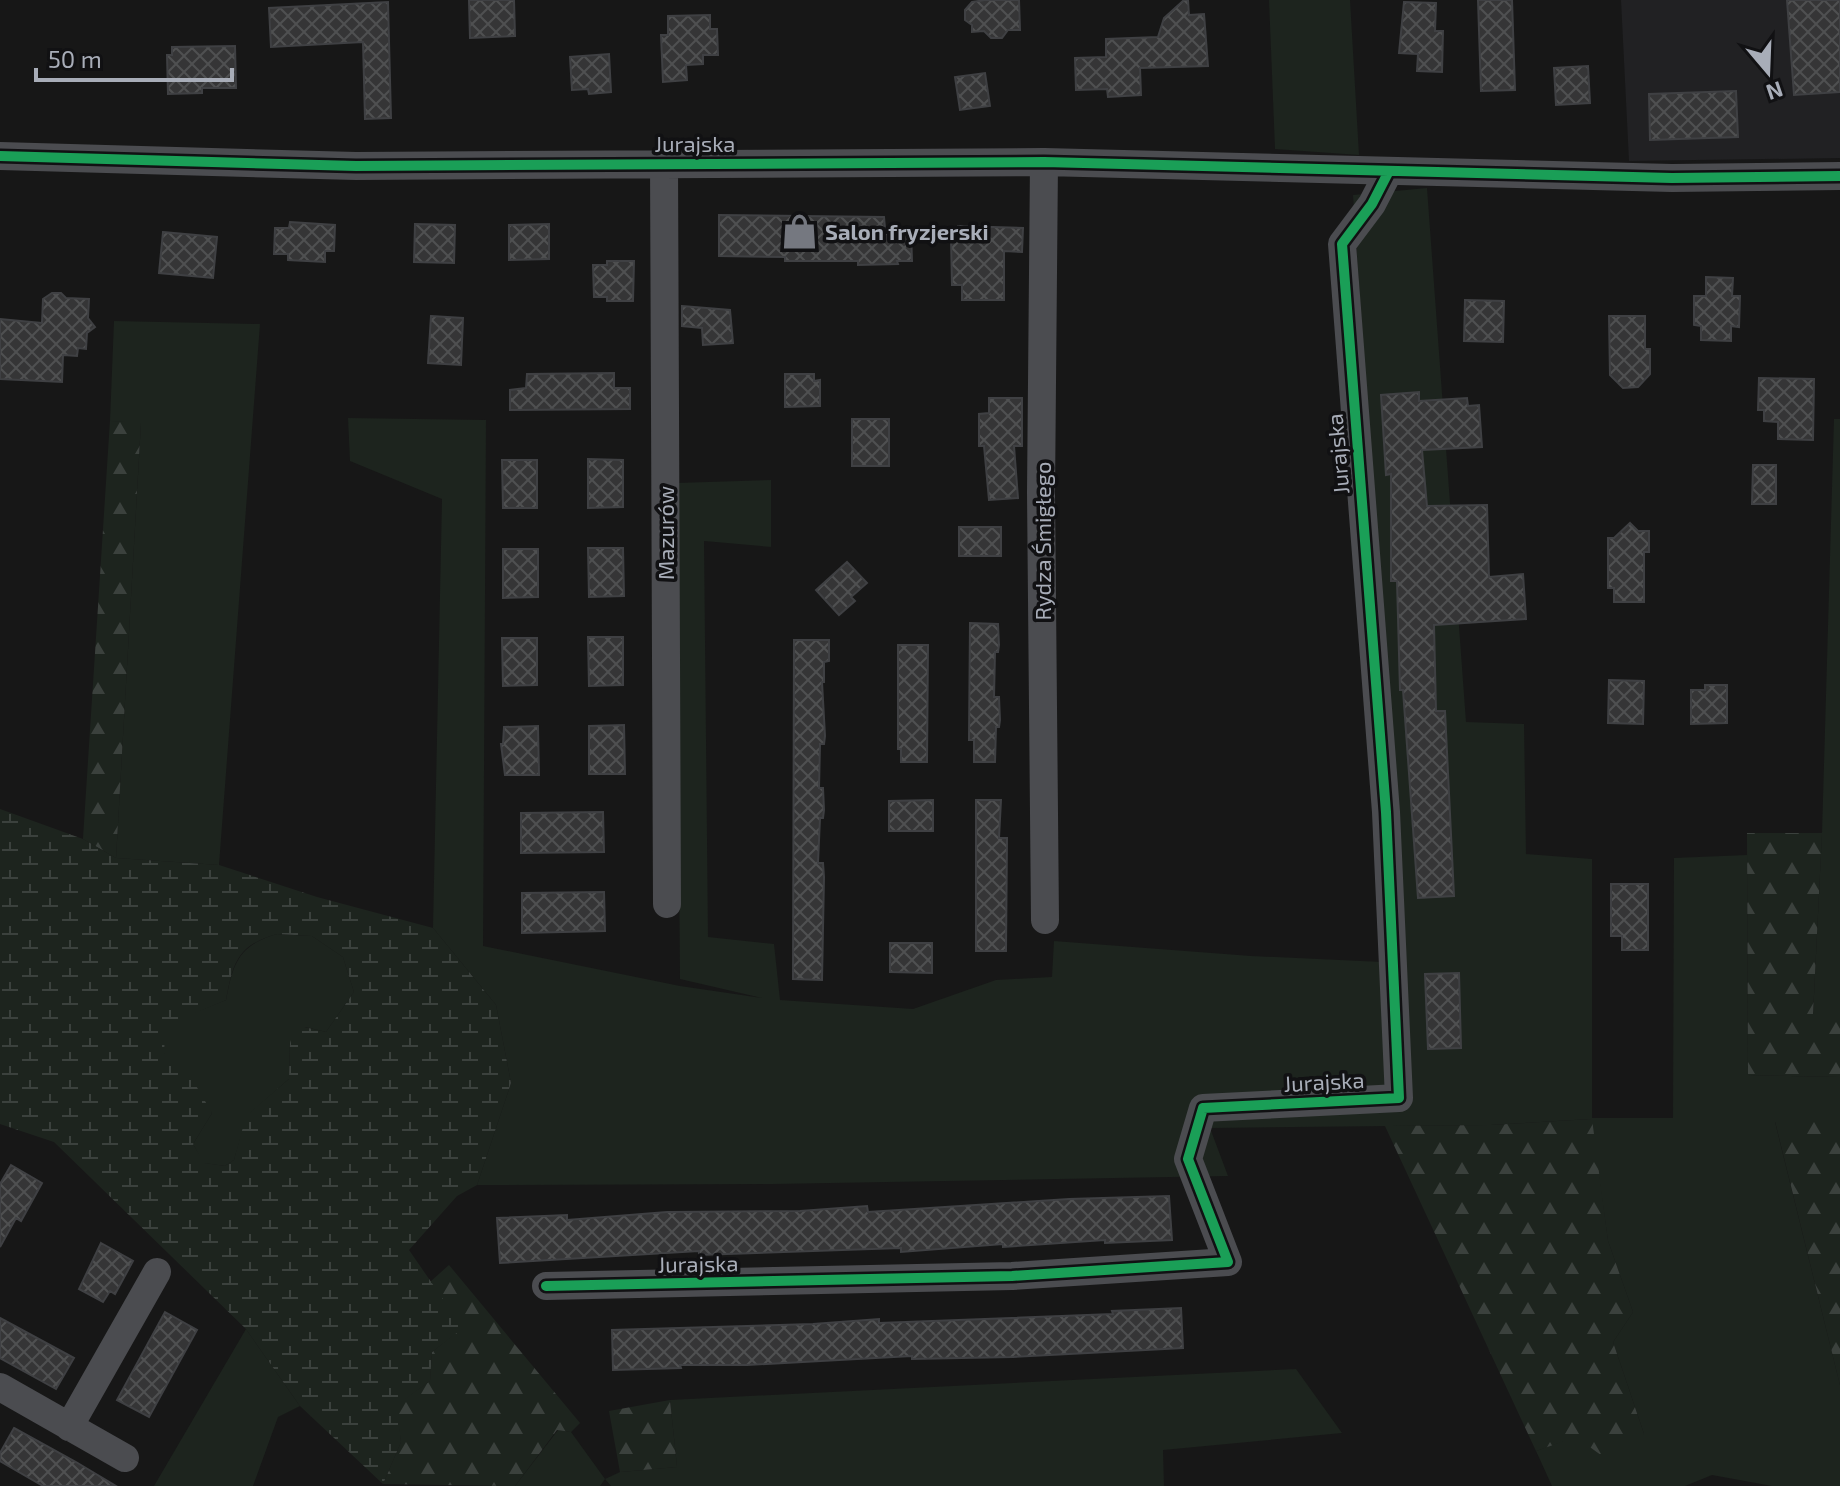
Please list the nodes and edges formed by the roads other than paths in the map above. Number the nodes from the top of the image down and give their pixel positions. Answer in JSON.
{"nodes":[{"id":1,"x":0,"y":156,"type":"edge"},
{"id":2,"x":1044,"y":162,"type":"junction"},
{"id":3,"x":664,"y":163,"type":"junction"},
{"id":4,"x":1389,"y":171,"type":"junction"},
{"id":5,"x":1840,"y":176,"type":"edge"},
{"id":6,"x":667,"y":904,"type":"dead end"},
{"id":7,"x":1045,"y":920,"type":"dead end"},
{"id":8,"x":157,"y":1272,"type":"dead end"},
{"id":9,"x":546,"y":1286,"type":"dead end"},
{"id":10,"x":0,"y":1387,"type":"edge"},
{"id":11,"x":69,"y":1427,"type":"junction"},
{"id":12,"x":125,"y":1458,"type":"dead end"}],
"edges":[{"from":1,"to":3,"type":"street","name":"Jurajska"},
{"from":2,"to":3,"type":"street","name":"Jurajska"},
{"from":2,"to":4,"type":"street","name":"Jurajska"},
{"from":2,"to":7,"type":"street","name":"Rydza Śmigłego"},
{"from":3,"to":6,"type":"street","name":"Mazurów"},
{"from":4,"to":5,"type":"street","name":"Jurajska"},
{"from":4,"to":9,"type":"street","name":"Jurajska"},
{"from":8,"to":11,"type":"street"},
{"from":10,"to":11,"type":"street"},
{"from":11,"to":12,"type":"street"}]}
